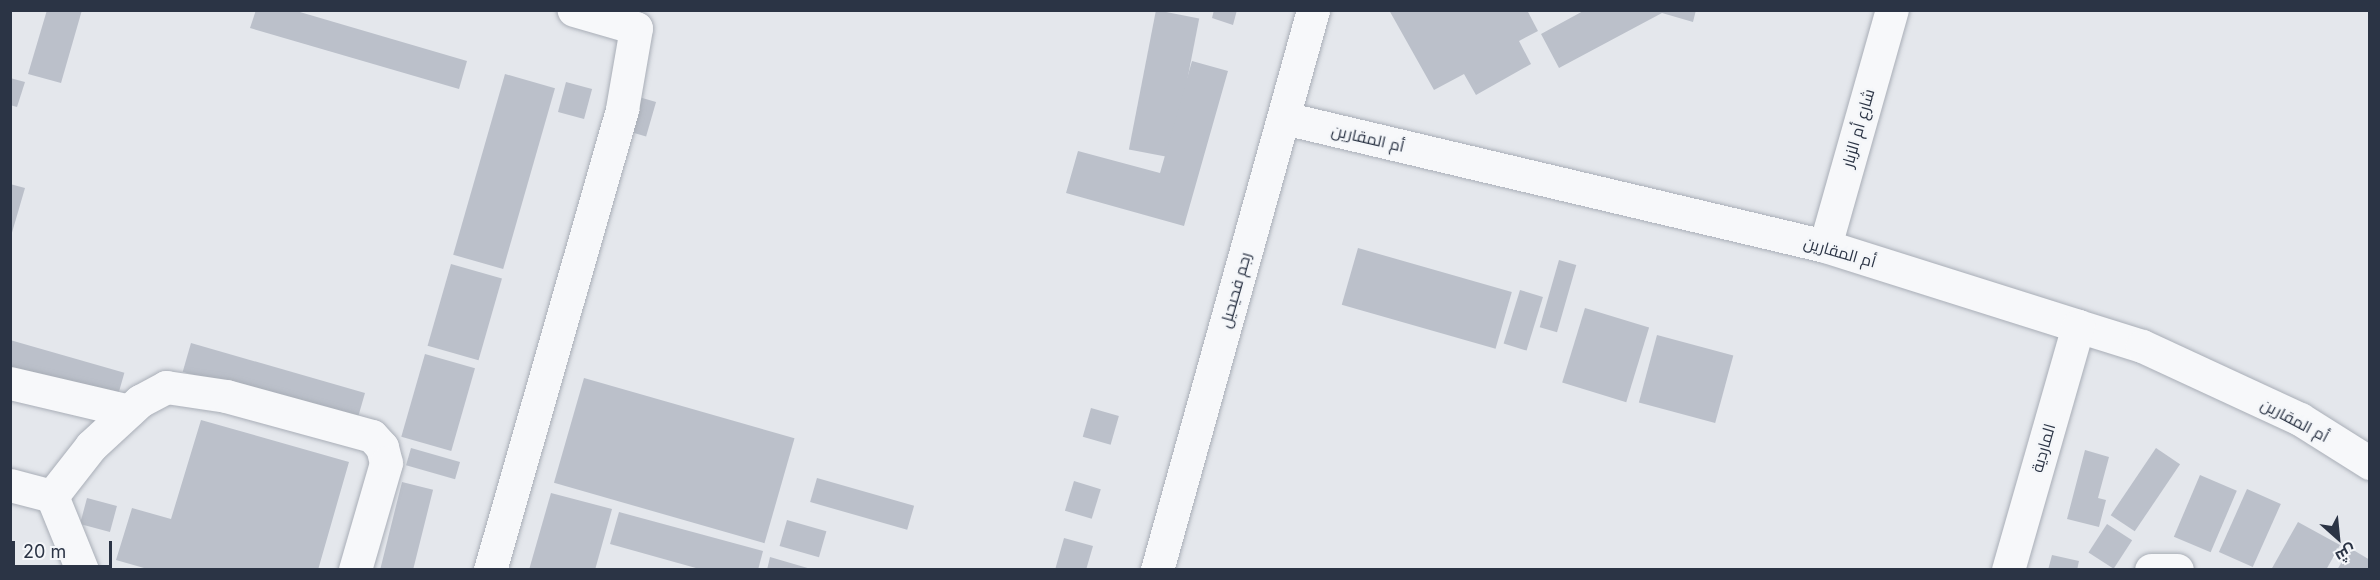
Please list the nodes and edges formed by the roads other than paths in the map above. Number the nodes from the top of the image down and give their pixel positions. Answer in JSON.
{"nodes":[{"id":1,"x":574,"y":10,"type":"edge"},
{"id":2,"x":1313,"y":10,"type":"edge"},
{"id":3,"x":1892,"y":10,"type":"edge"},
{"id":4,"x":614,"y":16,"type":"edge"},
{"id":5,"x":1284,"y":118,"type":"junction"},
{"id":6,"x":1825,"y":246,"type":"junction"},
{"id":7,"x":2078,"y":326,"type":"junction"},
{"id":8,"x":10,"y":383,"type":"edge"},
{"id":9,"x":129,"y":411,"type":"junction"},
{"id":10,"x":2370,"y":462,"type":"edge"},
{"id":11,"x":10,"y":485,"type":"edge"},
{"id":12,"x":52,"y":496,"type":"junction"},
{"id":13,"x":82,"y":570,"type":"edge"},
{"id":14,"x":355,"y":570,"type":"edge"},
{"id":15,"x":490,"y":570,"type":"edge"},
{"id":16,"x":1157,"y":570,"type":"edge"},
{"id":17,"x":2008,"y":570,"type":"edge"},
{"id":18,"x":2151,"y":570,"type":"edge"},
{"id":19,"x":2177,"y":570,"type":"edge"}],
"edges":[{"from":1,"to":4,"type":"street"},
{"from":2,"to":5,"type":"street","name":"رجم فحيحيل"},
{"from":3,"to":6,"type":"street","name":"شارع أم الزبار"},
{"from":4,"to":15,"type":"street"},
{"from":5,"to":6,"type":"street","name":"أم المقارين"},
{"from":5,"to":16,"type":"street","name":"رجم فحيحيل"},
{"from":6,"to":7,"type":"street","name":"أم المقارين"},
{"from":7,"to":10,"type":"street","name":"أم المقارين"},
{"from":7,"to":17,"type":"street","name":"الماردية"},
{"from":8,"to":9,"type":"street"},
{"from":9,"to":12,"type":"street"},
{"from":9,"to":14,"type":"street"},
{"from":11,"to":12,"type":"street"},
{"from":12,"to":13,"type":"street"},
{"from":18,"to":19,"type":"street"}]}
